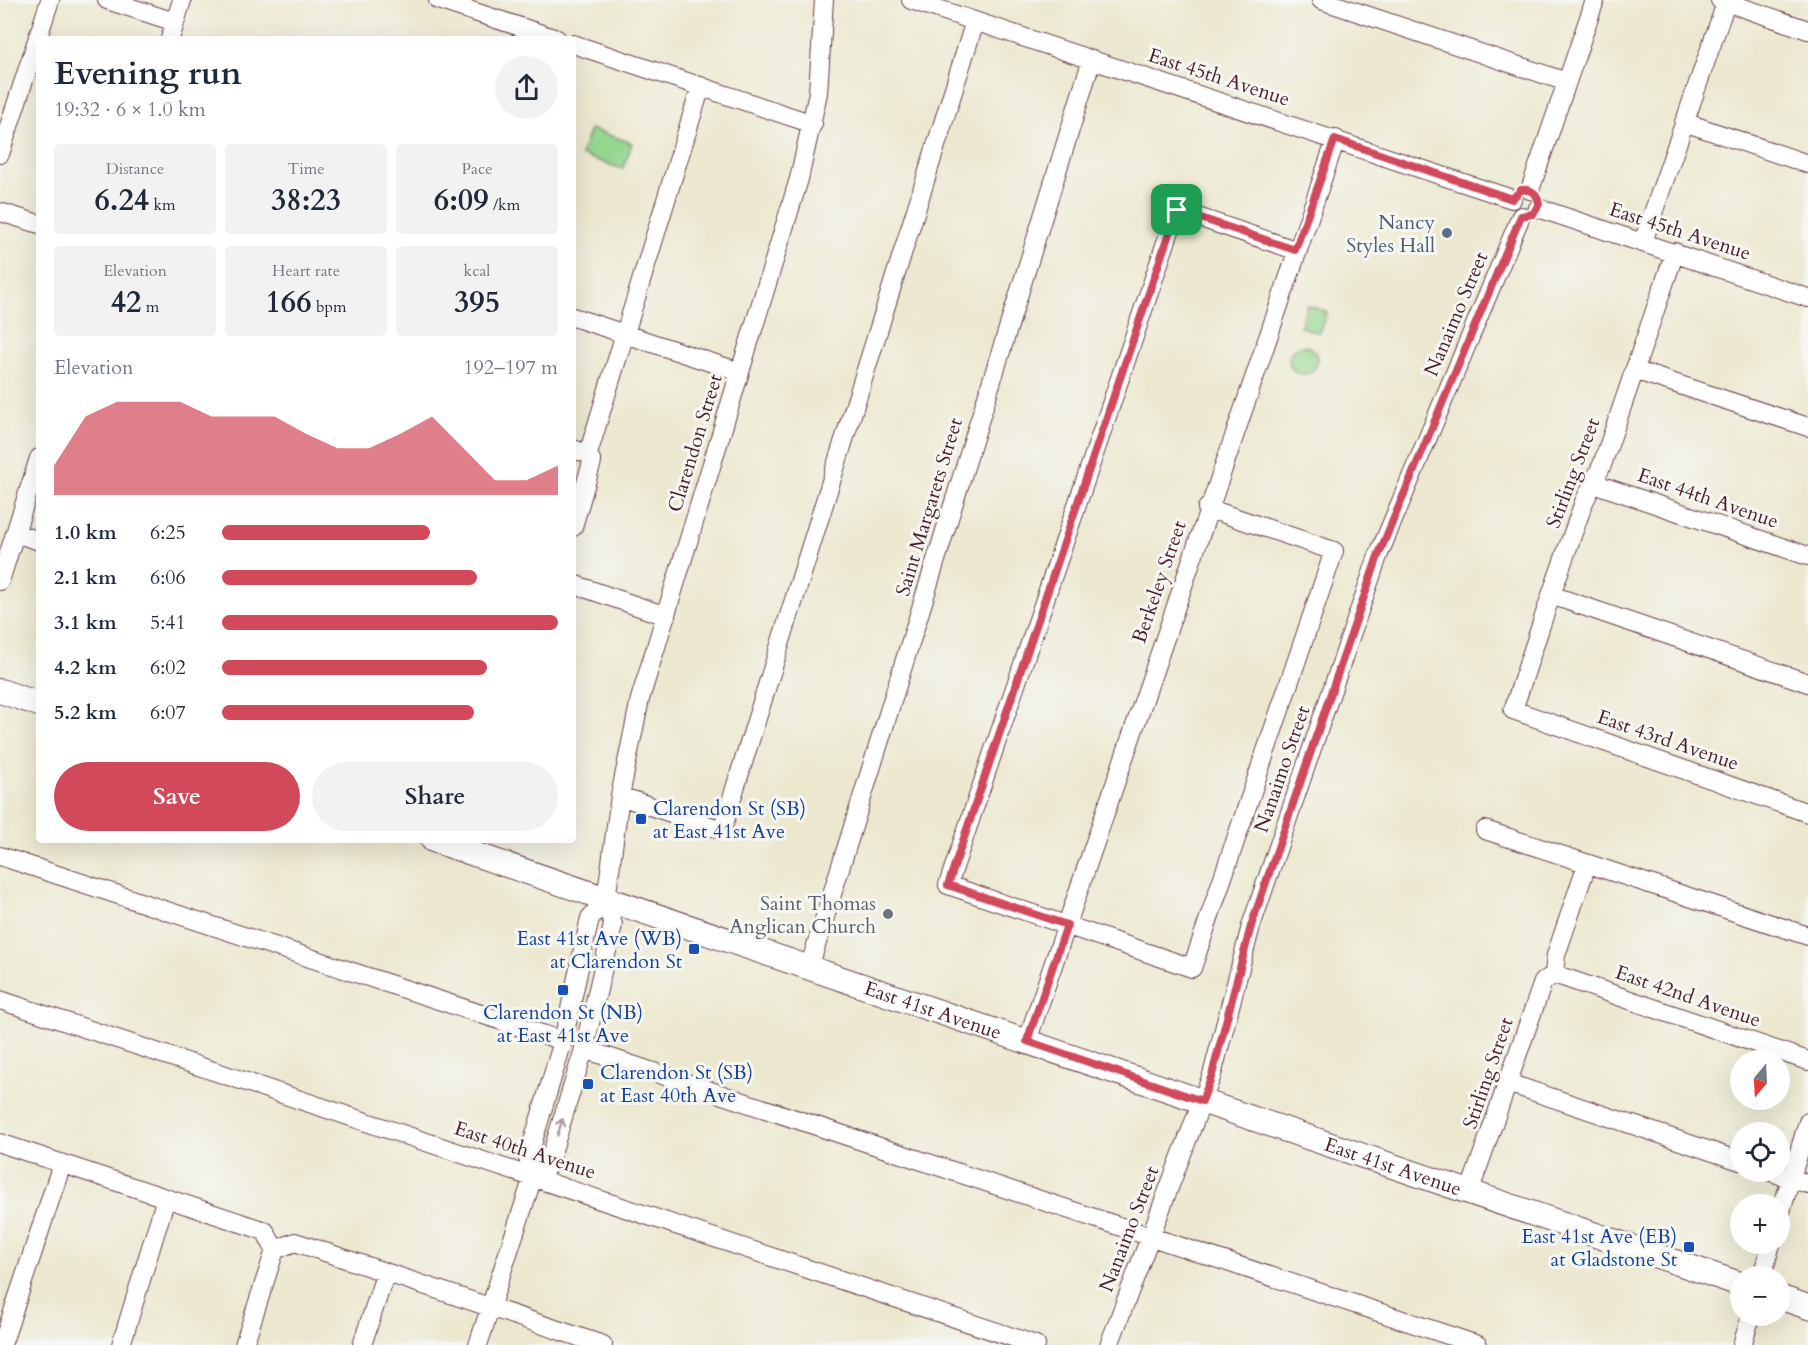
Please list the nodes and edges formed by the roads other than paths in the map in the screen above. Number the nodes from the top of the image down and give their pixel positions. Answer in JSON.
{"nodes":[{"id":1,"x":50,"y":0,"type":"edge"},
{"id":2,"x":106,"y":0,"type":"edge"},
{"id":3,"x":182,"y":0,"type":"edge"},
{"id":4,"x":438,"y":0,"type":"edge"},
{"id":5,"x":824,"y":0,"type":"edge"},
{"id":6,"x":911,"y":0,"type":"edge"},
{"id":7,"x":1321,"y":0,"type":"edge"},
{"id":8,"x":1595,"y":0,"type":"edge"},
{"id":9,"x":1724,"y":1,"type":"edge"},
{"id":10,"x":975,"y":21,"type":"junction"},
{"id":11,"x":172,"y":30,"type":"edge"},
{"id":12,"x":1808,"y":30,"type":"edge"},
{"id":13,"x":548,"y":36,"type":"edge"},
{"id":14,"x":576,"y":45,"type":"edge"},
{"id":15,"x":1092,"y":59,"type":"junction"},
{"id":16,"x":1567,"y":82,"type":"junction"},
{"id":17,"x":701,"y":86,"type":"junction"},
{"id":18,"x":9,"y":98,"type":"edge"},
{"id":19,"x":1684,"y":122,"type":"junction"},
{"id":20,"x":813,"y":124,"type":"junction"},
{"id":21,"x":1335,"y":139,"type":"junction"},
{"id":22,"x":0,"y":154,"type":"edge"},
{"id":23,"x":1808,"y":165,"type":"edge"},
{"id":24,"x":1530,"y":190,"type":"junction"},
{"id":25,"x":1512,"y":199,"type":"junction"},
{"id":26,"x":1538,"y":208,"type":"junction"},
{"id":27,"x":0,"y":212,"type":"edge"},
{"id":28,"x":1521,"y":216,"type":"junction"},
{"id":29,"x":36,"y":223,"type":"edge"},
{"id":30,"x":1643,"y":242,"type":"junction"},
{"id":31,"x":1295,"y":250,"type":"junction"},
{"id":32,"x":1675,"y":252,"type":"junction"},
{"id":33,"x":1808,"y":298,"type":"edge"},
{"id":34,"x":576,"y":318,"type":"edge"},
{"id":35,"x":624,"y":334,"type":"junction"},
{"id":36,"x":1634,"y":370,"type":"junction"},
{"id":37,"x":740,"y":372,"type":"junction"},
{"id":38,"x":1808,"y":427,"type":"edge"},
{"id":39,"x":580,"y":451,"type":"edge"},
{"id":40,"x":36,"y":467,"type":"edge"},
{"id":41,"x":1593,"y":483,"type":"junction"},
{"id":42,"x":1207,"y":508,"type":"junction"},
{"id":43,"x":576,"y":518,"type":"edge"},
{"id":44,"x":15,"y":533,"type":"junction"},
{"id":45,"x":36,"y":540,"type":"edge"},
{"id":46,"x":1808,"y":556,"type":"edge"},
{"id":47,"x":0,"y":581,"type":"edge"},
{"id":48,"x":576,"y":585,"type":"edge"},
{"id":49,"x":1551,"y":595,"type":"junction"},
{"id":50,"x":666,"y":616,"type":"junction"},
{"id":51,"x":1808,"y":683,"type":"edge"},
{"id":52,"x":0,"y":691,"type":"edge"},
{"id":53,"x":36,"y":703,"type":"edge"},
{"id":54,"x":1513,"y":710,"type":"joint"},
{"id":55,"x":620,"y":796,"type":"junction"},
{"id":56,"x":1808,"y":813,"type":"edge"},
{"id":57,"x":1485,"y":830,"type":"dead end"},
{"id":58,"x":442,"y":843,"type":"edge"},
{"id":59,"x":0,"y":856,"type":"edge"},
{"id":60,"x":1587,"y":864,"type":"junction"},
{"id":61,"x":606,"y":900,"type":"junction"},
{"id":62,"x":1067,"y":925,"type":"junction"},
{"id":63,"x":1808,"y":936,"type":"edge"},
{"id":64,"x":809,"y":968,"type":"junction"},
{"id":65,"x":1554,"y":974,"type":"junction"},
{"id":66,"x":0,"y":1000,"type":"edge"},
{"id":67,"x":563,"y":1041,"type":"junction"},
{"id":68,"x":1027,"y":1041,"type":"junction"},
{"id":69,"x":584,"y":1049,"type":"junction"},
{"id":70,"x":1808,"y":1060,"type":"edge"},
{"id":71,"x":1508,"y":1083,"type":"junction"},
{"id":72,"x":1202,"y":1101,"type":"junction"},
{"id":73,"x":1808,"y":1122,"type":"edge"},
{"id":74,"x":0,"y":1143,"type":"edge"},
{"id":75,"x":1730,"y":1158,"type":"edge"},
{"id":76,"x":62,"y":1164,"type":"junction"},
{"id":77,"x":533,"y":1177,"type":"junction"},
{"id":78,"x":1800,"y":1181,"type":"edge"},
{"id":79,"x":1470,"y":1190,"type":"junction"},
{"id":80,"x":166,"y":1198,"type":"junction"},
{"id":81,"x":1790,"y":1199,"type":"edge"},
{"id":82,"x":1149,"y":1238,"type":"junction"},
{"id":83,"x":275,"y":1250,"type":"junction"},
{"id":84,"x":386,"y":1272,"type":"junction"},
{"id":85,"x":1730,"y":1281,"type":"edge"},
{"id":86,"x":1790,"y":1301,"type":"edge"},
{"id":87,"x":490,"y":1307,"type":"junction"},
{"id":88,"x":1808,"y":1307,"type":"edge"},
{"id":89,"x":1748,"y":1326,"type":"edge"},
{"id":90,"x":2,"y":1345,"type":"edge"},
{"id":91,"x":121,"y":1345,"type":"edge"},
{"id":92,"x":244,"y":1345,"type":"edge"},
{"id":93,"x":362,"y":1345,"type":"edge"},
{"id":94,"x":478,"y":1345,"type":"edge"},
{"id":95,"x":603,"y":1345,"type":"edge"},
{"id":96,"x":1035,"y":1345,"type":"edge"},
{"id":97,"x":1109,"y":1345,"type":"edge"},
{"id":98,"x":1478,"y":1345,"type":"edge"},
{"id":99,"x":1742,"y":1345,"type":"edge"}],
"edges":[{"from":1,"to":18,"type":"street"},
{"from":2,"to":11,"type":"street"},
{"from":3,"to":11,"type":"street"},
{"from":4,"to":13,"type":"street"},
{"from":5,"to":20,"type":"street","name":"Clarendon Street"},
{"from":6,"to":10,"type":"street","name":"East 45th Avenue"},
{"from":7,"to":16,"type":"street"},
{"from":8,"to":16,"type":"street"},
{"from":9,"to":12,"type":"street"},
{"from":9,"to":19,"type":"street"},
{"from":10,"to":15,"type":"street","name":"East 45th Avenue"},
{"from":10,"to":55,"type":"street"},
{"from":14,"to":17,"type":"street"},
{"from":15,"to":21,"type":"street","name":"East 45th Avenue"},
{"from":15,"to":64,"type":"street","name":"Saint Margarets Street"},
{"from":16,"to":24,"type":"street"},
{"from":17,"to":20,"type":"street"},
{"from":17,"to":35,"type":"street"},
{"from":18,"to":22,"type":"street"},
{"from":19,"to":23,"type":"street"},
{"from":19,"to":30,"type":"street"},
{"from":20,"to":37,"type":"street","name":"Clarendon Street"},
{"from":21,"to":25,"type":"street","name":"East 45th Avenue"},
{"from":21,"to":31,"type":"street","name":"Berkeley Street"},
{"from":24,"to":25,"type":"street"},
{"from":24,"to":26,"type":"street"},
{"from":25,"to":28,"type":"street"},
{"from":26,"to":28,"type":"street"},
{"from":26,"to":30,"type":"street","name":"East 45th Avenue"},
{"from":27,"to":29,"type":"street"},
{"from":28,"to":72,"type":"street","name":"Nanaimo Street"},
{"from":30,"to":32,"type":"street","name":"East 45th Avenue"},
{"from":31,"to":42,"type":"street","name":"Berkeley Street"},
{"from":31,"to":62,"type":"street"},
{"from":32,"to":33,"type":"street","name":"East 45th Avenue"},
{"from":32,"to":36,"type":"street","name":"Stirling Street"},
{"from":34,"to":35,"type":"street"},
{"from":35,"to":37,"type":"street"},
{"from":35,"to":39,"type":"street"},
{"from":36,"to":38,"type":"street"},
{"from":36,"to":41,"type":"street","name":"Stirling Street"},
{"from":37,"to":50,"type":"street","name":"Clarendon Street"},
{"from":39,"to":43,"type":"street"},
{"from":40,"to":44,"type":"street"},
{"from":41,"to":46,"type":"street","name":"East 44th Avenue"},
{"from":41,"to":49,"type":"street","name":"Stirling Street"},
{"from":42,"to":62,"type":"street","name":"Berkeley Street"},
{"from":42,"to":62,"type":"street"},
{"from":44,"to":45,"type":"street"},
{"from":44,"to":47,"type":"street"},
{"from":48,"to":50,"type":"street"},
{"from":49,"to":51,"type":"street"},
{"from":49,"to":54,"type":"street","name":"Stirling Street"},
{"from":50,"to":55,"type":"street","name":"Clarendon Street"},
{"from":52,"to":53,"type":"main road"},
{"from":54,"to":56,"type":"street","name":"East 43rd Avenue"},
{"from":55,"to":61,"type":"street","name":"Clarendon Street"},
{"from":57,"to":60,"type":"street"},
{"from":58,"to":61,"type":"main road","name":"East 41st Avenue"},
{"from":59,"to":67,"type":"street"},
{"from":60,"to":63,"type":"street"},
{"from":60,"to":65,"type":"street"},
{"from":61,"to":64,"type":"main road","name":"East 41st Avenue"},
{"from":61,"to":67,"type":"street","name":"Clarendon Street"},
{"from":61,"to":69,"type":"street","name":"Clarendon Street"},
{"from":62,"to":68,"type":"street","name":"Berkeley Street"},
{"from":64,"to":68,"type":"main road","name":"East 41st Avenue"},
{"from":65,"to":70,"type":"street","name":"East 42nd Avenue"},
{"from":65,"to":71,"type":"street","name":"Stirling Street"},
{"from":66,"to":77,"type":"street","name":"East 40th Avenue"},
{"from":67,"to":77,"type":"street","name":"Clarendon Street"},
{"from":68,"to":72,"type":"main road","name":"East 41st Avenue"},
{"from":77,"to":69,"type":"street","name":"Clarendon Street","one_way":true},
{"from":69,"to":82,"type":"street"},
{"from":71,"to":75,"type":"street"},
{"from":71,"to":79,"type":"street","name":"Stirling Street"},
{"from":72,"to":79,"type":"main road","name":"East 41st Avenue"},
{"from":72,"to":82,"type":"street","name":"Nanaimo Street"},
{"from":73,"to":78,"type":"street"},
{"from":74,"to":76,"type":"street"},
{"from":76,"to":80,"type":"street"},
{"from":76,"to":90,"type":"street"},
{"from":77,"to":87,"type":"street","name":"Clarendon Street"},
{"from":77,"to":96,"type":"street","name":"East 40th Avenue"},
{"from":78,"to":81,"type":"street"},
{"from":79,"to":85,"type":"main road","name":"East 41st Avenue"},
{"from":80,"to":83,"type":"street"},
{"from":80,"to":91,"type":"street"},
{"from":82,"to":97,"type":"street","name":"Nanaimo Street"},
{"from":82,"to":98,"type":"street"},
{"from":83,"to":84,"type":"street"},
{"from":83,"to":92,"type":"street"},
{"from":84,"to":87,"type":"street"},
{"from":84,"to":93,"type":"street"},
{"from":86,"to":88,"type":"main road"},
{"from":87,"to":94,"type":"street","name":"Clarendon Street"},
{"from":87,"to":95,"type":"street"},
{"from":89,"to":99,"type":"street"}]}
